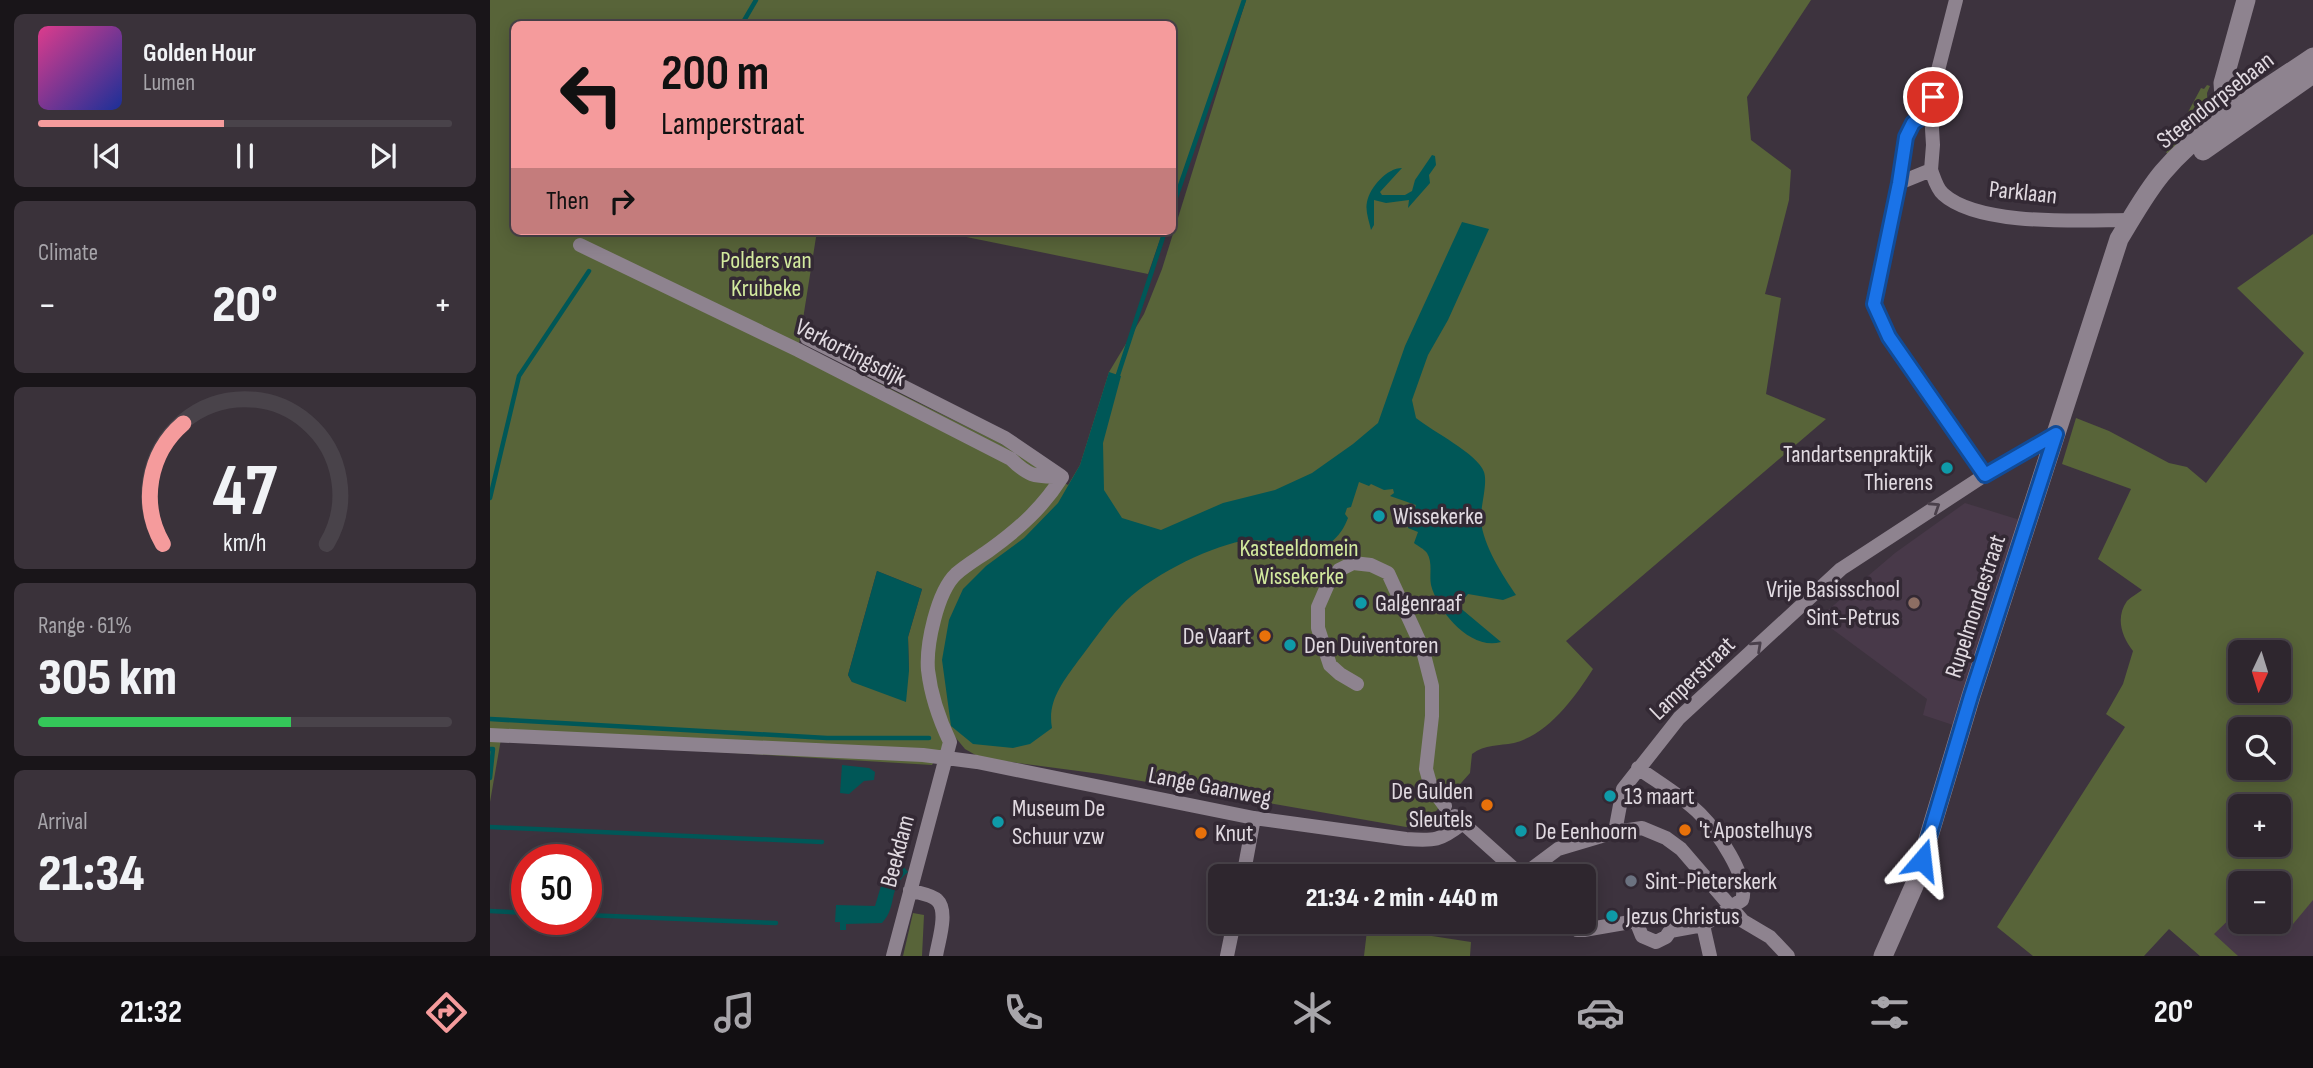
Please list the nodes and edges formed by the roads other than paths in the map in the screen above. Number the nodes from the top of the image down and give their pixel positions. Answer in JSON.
{"nodes":[{"id":1,"x":1956,"y":0,"type":"edge"},
{"id":2,"x":2246,"y":0,"type":"edge"},
{"id":3,"x":2313,"y":57,"type":"edge"},
{"id":4,"x":2313,"y":74,"type":"edge"},
{"id":5,"x":1931,"y":111,"type":"junction"},
{"id":6,"x":2235,"y":119,"type":"junction"},
{"id":7,"x":1931,"y":170,"type":"junction"},
{"id":8,"x":1899,"y":183,"type":"junction"},
{"id":9,"x":2130,"y":220,"type":"junction"},
{"id":10,"x":580,"y":245,"type":"dead end"},
{"id":11,"x":2110,"y":269,"type":"junction"},
{"id":12,"x":807,"y":338,"type":"dead end"},
{"id":13,"x":2056,"y":434,"type":"junction"},
{"id":14,"x":1985,"y":475,"type":"junction"},
{"id":15,"x":1062,"y":477,"type":"junction"},
{"id":16,"x":1357,"y":684,"type":"dead end"},
{"id":17,"x":490,"y":735,"type":"edge"},
{"id":18,"x":947,"y":759,"type":"junction"},
{"id":19,"x":1638,"y":768,"type":"junction"},
{"id":20,"x":1454,"y":815,"type":"junction"},
{"id":21,"x":1254,"y":818,"type":"junction"},
{"id":22,"x":1615,"y":832,"type":"junction"},
{"id":23,"x":1245,"y":864,"type":"edge"},
{"id":24,"x":1509,"y":864,"type":"edge"},
{"id":25,"x":1538,"y":864,"type":"edge"},
{"id":26,"x":909,"y":890,"type":"junction"},
{"id":27,"x":1731,"y":908,"type":"junction"},
{"id":28,"x":1703,"y":925,"type":"junction"},
{"id":29,"x":1596,"y":928,"type":"edge"},
{"id":30,"x":1232,"y":934,"type":"edge"},
{"id":31,"x":893,"y":956,"type":"edge"},
{"id":32,"x":936,"y":956,"type":"edge"},
{"id":33,"x":1227,"y":956,"type":"edge"},
{"id":34,"x":1710,"y":956,"type":"edge"},
{"id":35,"x":1788,"y":956,"type":"edge"},
{"id":36,"x":1883,"y":956,"type":"edge"}],
"edges":[{"from":1,"to":5,"type":"street"},
{"from":2,"to":6,"type":"main road"},
{"from":3,"to":6,"type":"main road","name":"Steendorpsebaan"},
{"from":4,"to":6,"type":"main road","name":"Steendorpsebaan"},
{"from":5,"to":7,"type":"street"},
{"from":5,"to":8,"type":"street"},
{"from":6,"to":9,"type":"main road","name":"Steendorpsebaan"},
{"from":6,"to":11,"type":"main road","name":"Steendorpsebaan"},
{"from":7,"to":8,"type":"street"},
{"from":7,"to":9,"type":"street","name":"Parklaan"},
{"from":8,"to":14,"type":"street"},
{"from":9,"to":11,"type":"main road","name":"Steendorpsebaan"},
{"from":10,"to":15,"type":"street","name":"Verkortingsdijk"},
{"from":11,"to":13,"type":"main road","name":"Rupelmondestraat"},
{"from":12,"to":15,"type":"street","name":"Verkortingsdijk"},
{"from":13,"to":14,"type":"street","name":"Lamperstraat"},
{"from":13,"to":36,"type":"main road","name":"Rupelmondestraat"},
{"from":19,"to":14,"type":"street","name":"Lamperstraat","one_way":true},
{"from":15,"to":18,"type":"street"},
{"from":16,"to":20,"type":"street"},
{"from":17,"to":18,"type":"street","name":"Lange Gaanweg"},
{"from":18,"to":21,"type":"street","name":"Lange Gaanweg"},
{"from":18,"to":26,"type":"street","name":"Beekdam"},
{"from":19,"to":22,"type":"street","name":"Lamperstraat"},
{"from":19,"to":27,"type":"street"},
{"from":20,"to":21,"type":"street","name":"Lange Gaanweg"},
{"from":20,"to":24,"type":"street"},
{"from":21,"to":23,"type":"street"},
{"from":22,"to":25,"type":"street"},
{"from":22,"to":27,"type":"street"},
{"from":26,"to":31,"type":"street","name":"Beekdam"},
{"from":26,"to":32,"type":"street"},
{"from":27,"to":28,"type":"street"},
{"from":27,"to":35,"type":"street"},
{"from":28,"to":29,"type":"street"},
{"from":28,"to":34,"type":"street"},
{"from":30,"to":33,"type":"street"}]}
